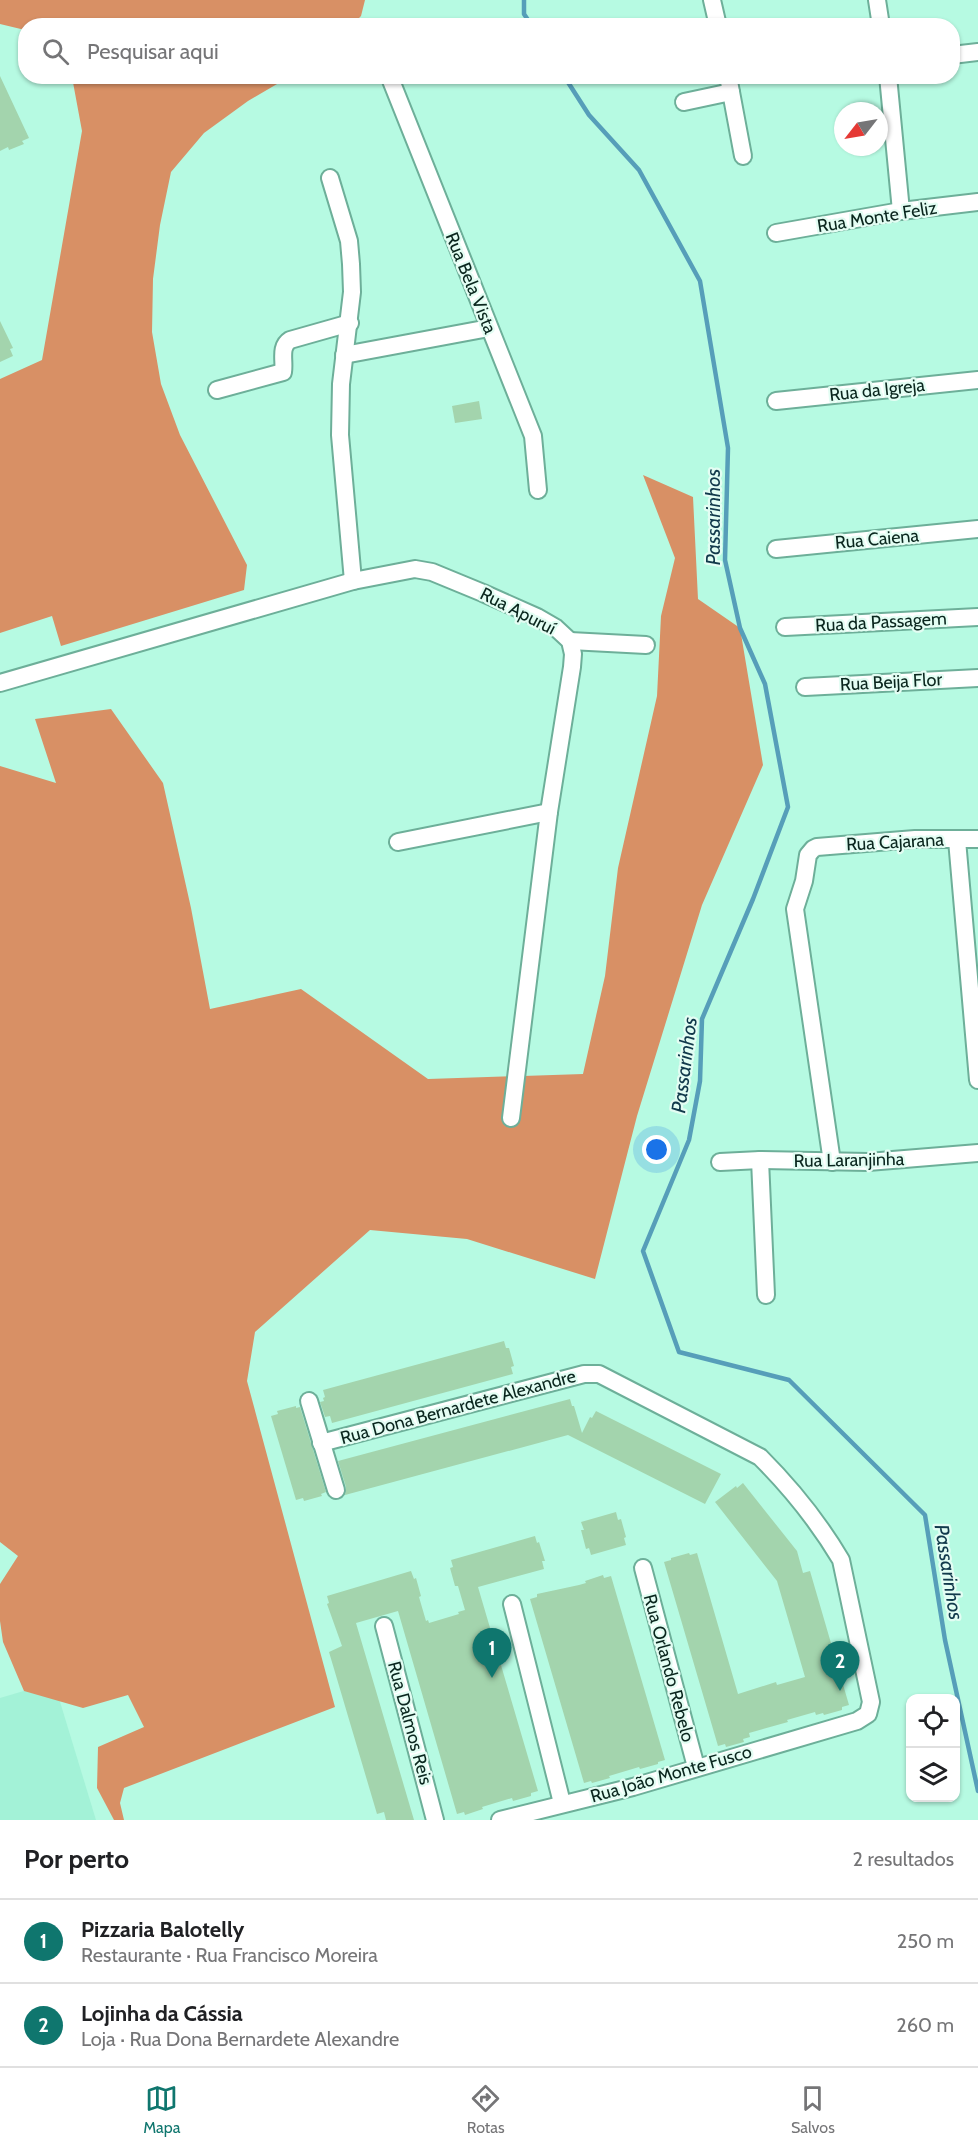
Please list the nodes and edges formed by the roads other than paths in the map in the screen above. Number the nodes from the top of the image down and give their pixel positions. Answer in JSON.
{"nodes":[{"id":1,"x":712,"y":0,"type":"edge"},
{"id":2,"x":877,"y":0,"type":"edge"},
{"id":3,"x":716,"y":18,"type":"edge"},
{"id":4,"x":880,"y":18,"type":"edge"},
{"id":5,"x":978,"y":52,"type":"edge"},
{"id":6,"x":960,"y":54,"type":"edge"},
{"id":7,"x":392,"y":84,"type":"edge"},
{"id":8,"x":729,"y":84,"type":"edge"},
{"id":9,"x":889,"y":84,"type":"edge"},
{"id":10,"x":684,"y":102,"type":"dead end"},
{"id":11,"x":743,"y":156,"type":"dead end"},
{"id":12,"x":330,"y":178,"type":"dead end"},
{"id":13,"x":978,"y":202,"type":"edge"},
{"id":14,"x":901,"y":211,"type":"junction"},
{"id":15,"x":776,"y":233,"type":"dead end"},
{"id":16,"x":350,"y":323,"type":"junction"},
{"id":17,"x":489,"y":328,"type":"junction"},
{"id":18,"x":344,"y":355,"type":"junction"},
{"id":19,"x":978,"y":380,"type":"edge"},
{"id":20,"x":217,"y":390,"type":"dead end"},
{"id":21,"x":777,"y":401,"type":"dead end"},
{"id":22,"x":538,"y":490,"type":"dead end"},
{"id":23,"x":978,"y":529,"type":"edge"},
{"id":24,"x":776,"y":549,"type":"dead end"},
{"id":25,"x":353,"y":581,"type":"junction"},
{"id":26,"x":978,"y":617,"type":"edge"},
{"id":27,"x":784,"y":627,"type":"dead end"},
{"id":28,"x":570,"y":641,"type":"junction"},
{"id":29,"x":646,"y":645,"type":"dead end"},
{"id":30,"x":978,"y":678,"type":"edge"},
{"id":31,"x":0,"y":683,"type":"edge"},
{"id":32,"x":804,"y":687,"type":"dead end"},
{"id":33,"x":549,"y":812,"type":"junction"},
{"id":34,"x":978,"y":839,"type":"edge"},
{"id":35,"x":957,"y":840,"type":"junction"},
{"id":36,"x":398,"y":842,"type":"dead end"},
{"id":37,"x":974,"y":992,"type":"edge"},
{"id":38,"x":978,"y":1080,"type":"edge"},
{"id":39,"x":511,"y":1118,"type":"dead end"},
{"id":40,"x":978,"y":1153,"type":"edge"},
{"id":41,"x":760,"y":1160,"type":"junction"},
{"id":42,"x":720,"y":1162,"type":"dead end"},
{"id":43,"x":832,"y":1162,"type":"junction"},
{"id":44,"x":766,"y":1295,"type":"dead end"},
{"id":45,"x":309,"y":1401,"type":"dead end"},
{"id":46,"x":321,"y":1443,"type":"junction"},
{"id":47,"x":336,"y":1490,"type":"dead end"},
{"id":48,"x":643,"y":1568,"type":"dead end"},
{"id":49,"x":512,"y":1604,"type":"dead end"},
{"id":50,"x":384,"y":1626,"type":"dead end"},
{"id":51,"x":841,"y":1725,"type":"joint"},
{"id":52,"x":696,"y":1767,"type":"junction"},
{"id":53,"x":562,"y":1803,"type":"junction"},
{"id":54,"x":435,"y":1820,"type":"edge"},
{"id":55,"x":500,"y":1820,"type":"edge"}],
"edges":[{"from":1,"to":3,"type":"street"},
{"from":2,"to":4,"type":"street"},
{"from":5,"to":6,"type":"street"},
{"from":7,"to":17,"type":"street","name":"Rua Bela Vista"},
{"from":8,"to":10,"type":"street"},
{"from":8,"to":11,"type":"street"},
{"from":9,"to":14,"type":"street"},
{"from":12,"to":16,"type":"street"},
{"from":13,"to":14,"type":"street","name":"Rua Monte Feliz"},
{"from":14,"to":15,"type":"street","name":"Rua Monte Feliz"},
{"from":16,"to":18,"type":"street"},
{"from":16,"to":20,"type":"street"},
{"from":17,"to":18,"type":"street"},
{"from":17,"to":22,"type":"street","name":"Rua Bela Vista"},
{"from":18,"to":25,"type":"street"},
{"from":19,"to":21,"type":"street","name":"Rua da Igreja"},
{"from":23,"to":24,"type":"street","name":"Rua Caiena"},
{"from":25,"to":28,"type":"street","name":"Rua Apuruí"},
{"from":25,"to":31,"type":"street","name":"Rua Apuruí"},
{"from":26,"to":27,"type":"street","name":"Rua da Passagem"},
{"from":28,"to":29,"type":"street"},
{"from":28,"to":33,"type":"street","name":"Rua Apuruí"},
{"from":30,"to":32,"type":"street","name":"Rua Beija Flor"},
{"from":33,"to":36,"type":"street"},
{"from":33,"to":39,"type":"street","name":"Rua Apuruí"},
{"from":34,"to":35,"type":"street","name":"Rua Cajarana"},
{"from":35,"to":37,"type":"street"},
{"from":35,"to":43,"type":"street","name":"Rua Cajarana"},
{"from":37,"to":38,"type":"street"},
{"from":40,"to":43,"type":"street","name":"Rua Laranjinha"},
{"from":41,"to":42,"type":"street","name":"Rua Laranjinha"},
{"from":41,"to":43,"type":"street","name":"Rua Laranjinha"},
{"from":41,"to":44,"type":"street"},
{"from":45,"to":46,"type":"street"},
{"from":46,"to":47,"type":"street"},
{"from":46,"to":51,"type":"street","name":"Rua Dona Bernardete Alexandre"},
{"from":48,"to":52,"type":"street","name":"Rua Orlando Rebelo"},
{"from":49,"to":53,"type":"street"},
{"from":50,"to":54,"type":"street","name":"Rua Dalmos Reis"},
{"from":51,"to":52,"type":"street","name":"Rua João Monte Fusco"},
{"from":52,"to":53,"type":"street","name":"Rua João Monte Fusco"},
{"from":53,"to":55,"type":"street","name":"Rua João Monte Fusco"}]}
